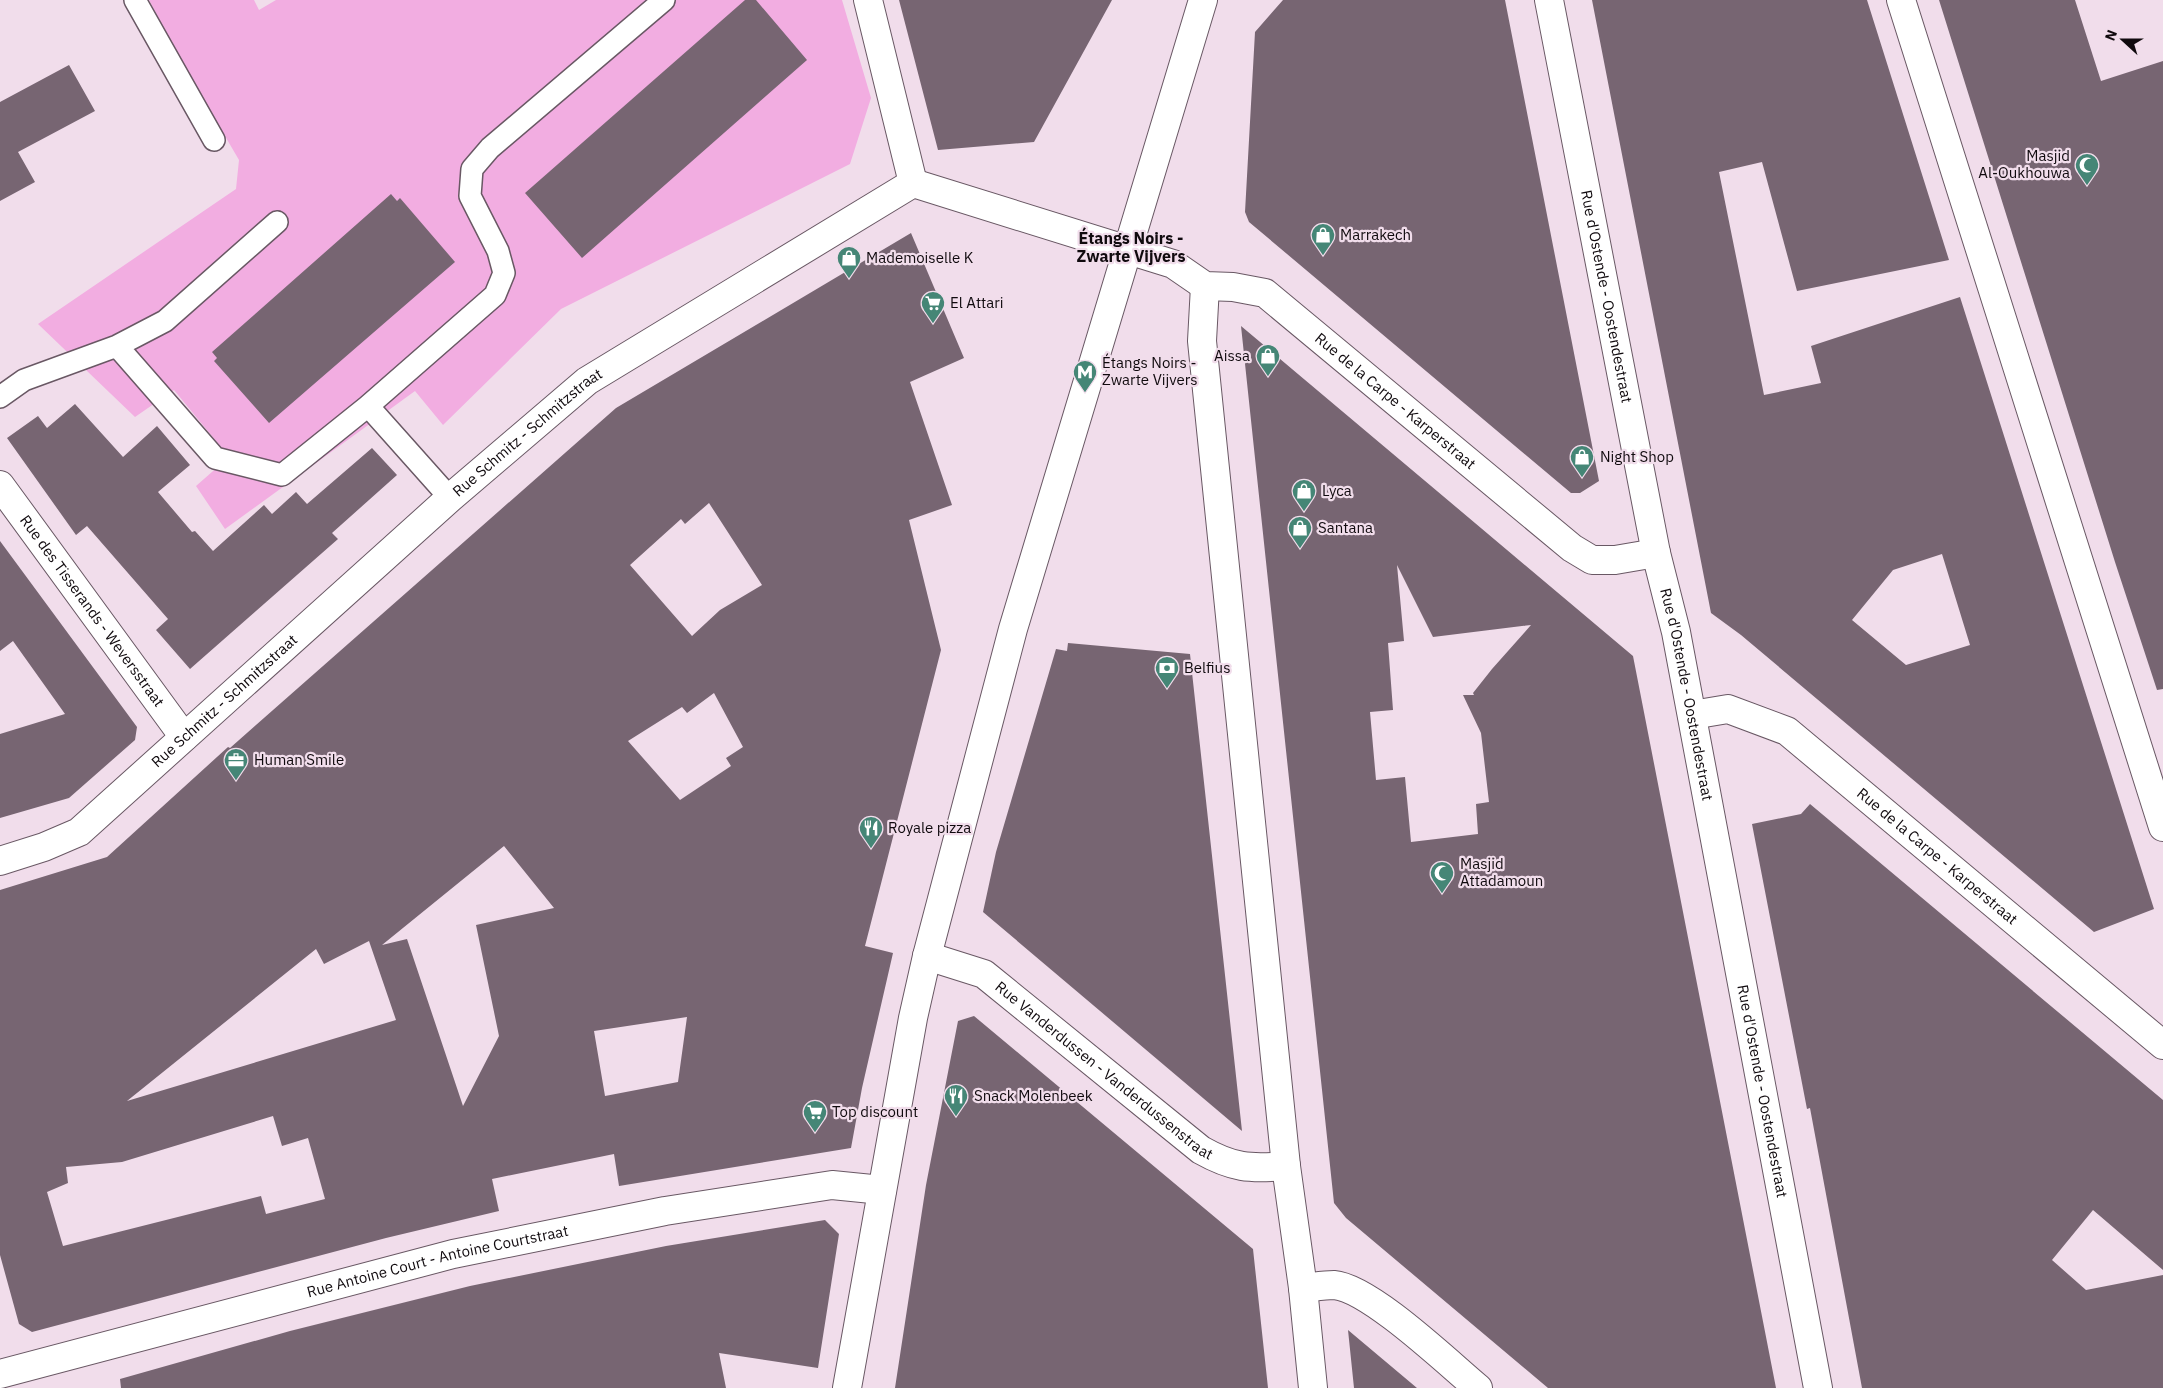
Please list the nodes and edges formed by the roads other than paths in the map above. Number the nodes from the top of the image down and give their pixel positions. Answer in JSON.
{"nodes":[{"id":1,"x":135,"y":0,"type":"edge"},
{"id":2,"x":664,"y":0,"type":"edge"},
{"id":3,"x":868,"y":0,"type":"edge"},
{"id":4,"x":1203,"y":0,"type":"edge"},
{"id":5,"x":1549,"y":0,"type":"edge"},
{"id":6,"x":1902,"y":0,"type":"edge"},
{"id":7,"x":214,"y":140,"type":"dead end"},
{"id":8,"x":912,"y":183,"type":"junction"},
{"id":9,"x":277,"y":222,"type":"dead end"},
{"id":10,"x":1127,"y":250,"type":"junction"},
{"id":11,"x":1205,"y":286,"type":"junction"},
{"id":12,"x":117,"y":346,"type":"junction"},
{"id":13,"x":0,"y":397,"type":"edge"},
{"id":14,"x":368,"y":406,"type":"junction"},
{"id":15,"x":0,"y":486,"type":"edge"},
{"id":16,"x":450,"y":498,"type":"junction"},
{"id":17,"x":1656,"y":553,"type":"junction"},
{"id":18,"x":1692,"y":715,"type":"junction"},
{"id":19,"x":184,"y":737,"type":"junction"},
{"id":20,"x":2163,"y":827,"type":"edge"},
{"id":21,"x":0,"y":860,"type":"edge"},
{"id":22,"x":927,"y":956,"type":"junction"},
{"id":23,"x":2163,"y":1045,"type":"edge"},
{"id":24,"x":1286,"y":1166,"type":"junction"},
{"id":25,"x":882,"y":1190,"type":"junction"},
{"id":26,"x":1303,"y":1288,"type":"junction"},
{"id":27,"x":0,"y":1374,"type":"edge"},
{"id":28,"x":847,"y":1388,"type":"edge"},
{"id":29,"x":1313,"y":1388,"type":"edge"},
{"id":30,"x":1478,"y":1388,"type":"edge"},
{"id":31,"x":1818,"y":1388,"type":"edge"}],
"edges":[{"from":1,"to":7,"type":"lane"},
{"from":2,"to":14,"type":"lane"},
{"from":3,"to":8,"type":"street"},
{"from":4,"to":10,"type":"street"},
{"from":5,"to":17,"type":"street","name":"Rue d'Ostende - Oostendestraat"},
{"from":6,"to":20,"type":"street"},
{"from":8,"to":10,"type":"street"},
{"from":8,"to":16,"type":"street","name":"Rue Schmitz - Schmitzstraat"},
{"from":9,"to":12,"type":"lane"},
{"from":10,"to":11,"type":"street"},
{"from":10,"to":22,"type":"street"},
{"from":11,"to":17,"type":"street","name":"Rue de la Carpe - Karperstraat"},
{"from":11,"to":24,"type":"street"},
{"from":12,"to":13,"type":"lane"},
{"from":12,"to":14,"type":"lane"},
{"from":14,"to":16,"type":"lane"},
{"from":15,"to":19,"type":"street","name":"Rue des Tisserands - Weversstraat"},
{"from":16,"to":19,"type":"street","name":"Rue Schmitz - Schmitzstraat"},
{"from":17,"to":18,"type":"street","name":"Rue d'Ostende - Oostendestraat"},
{"from":18,"to":23,"type":"street","name":"Rue de la Carpe - Karperstraat"},
{"from":18,"to":31,"type":"street","name":"Rue d'Ostende - Oostendestraat"},
{"from":19,"to":21,"type":"street","name":"Rue Schmitz - Schmitzstraat"},
{"from":22,"to":24,"type":"street","name":"Rue Vanderdussen - Vanderdussenstraat"},
{"from":22,"to":25,"type":"street"},
{"from":24,"to":26,"type":"street"},
{"from":25,"to":27,"type":"street","name":"Rue Antoine Court - Antoine Courtstraat"},
{"from":25,"to":28,"type":"street"},
{"from":26,"to":29,"type":"street"},
{"from":26,"to":30,"type":"street"}]}
